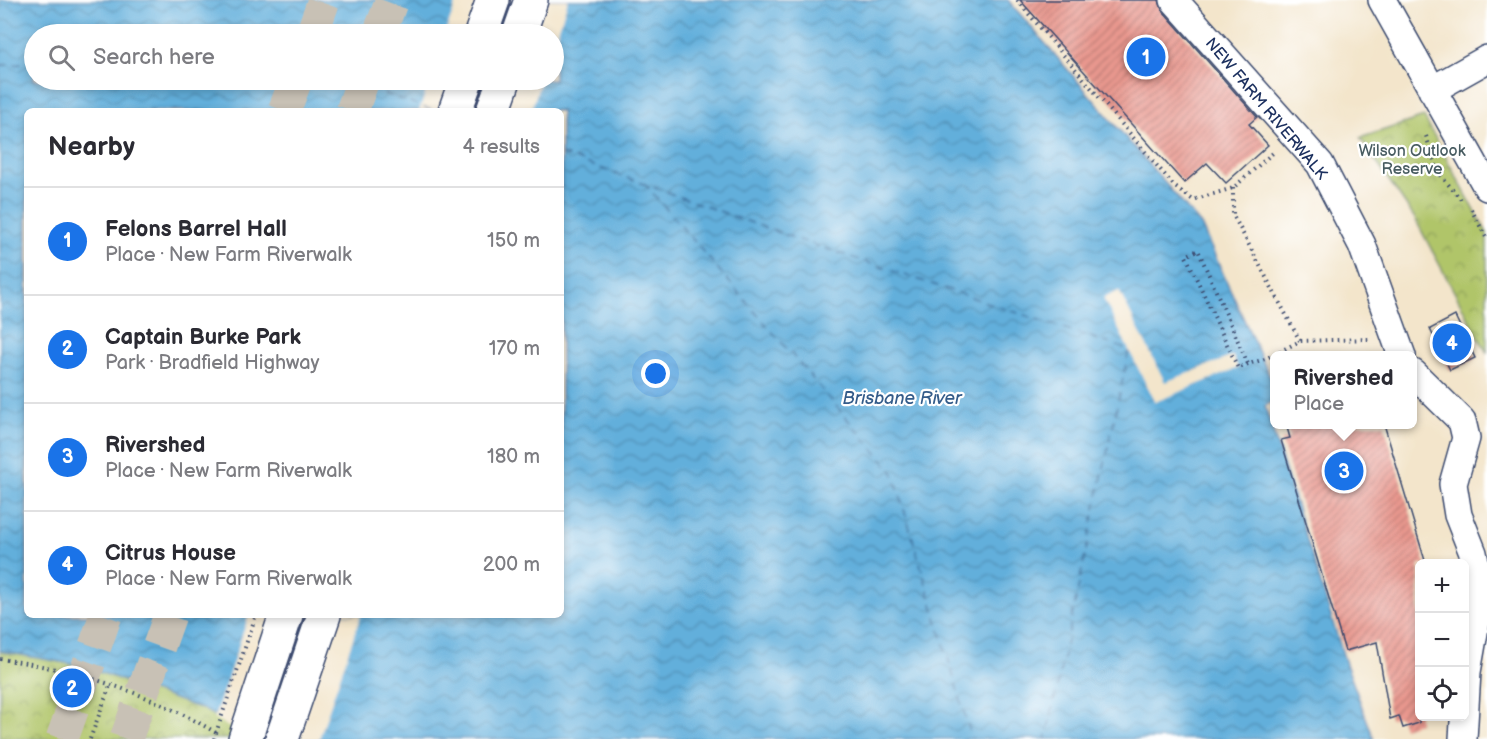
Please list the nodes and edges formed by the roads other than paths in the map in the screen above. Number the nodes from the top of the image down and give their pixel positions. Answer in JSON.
{"nodes":[{"id":1,"x":493,"y":0,"type":"edge"},
{"id":2,"x":531,"y":0,"type":"edge"},
{"id":3,"x":1174,"y":0,"type":"edge"},
{"id":4,"x":1382,"y":0,"type":"edge"},
{"id":5,"x":485,"y":24,"type":"edge"},
{"id":6,"x":523,"y":24,"type":"edge"},
{"id":7,"x":1487,"y":59,"type":"edge"},
{"id":8,"x":462,"y":90,"type":"edge"},
{"id":9,"x":500,"y":90,"type":"edge"},
{"id":10,"x":1432,"y":90,"type":"junction"},
{"id":11,"x":456,"y":108,"type":"edge"},
{"id":12,"x":494,"y":108,"type":"edge"},
{"id":13,"x":1487,"y":187,"type":"edge"},
{"id":14,"x":1399,"y":347,"type":"edge"},
{"id":15,"x":1417,"y":377,"type":"edge"},
{"id":16,"x":285,"y":618,"type":"edge"},
{"id":17,"x":323,"y":618,"type":"edge"},
{"id":18,"x":245,"y":739,"type":"edge"},
{"id":19,"x":282,"y":739,"type":"edge"},
{"id":20,"x":1462,"y":739,"type":"edge"}],
"edges":[{"from":1,"to":5,"type":"highway"},
{"from":2,"to":6,"type":"highway"},
{"from":3,"to":14,"type":"street","name":"NEW FARM RIVERWALK"},
{"from":4,"to":10,"type":"street"},
{"from":7,"to":10,"type":"street"},
{"from":8,"to":11,"type":"highway"},
{"from":9,"to":12,"type":"highway"},
{"from":10,"to":13,"type":"street"},
{"from":15,"to":20,"type":"street"},
{"from":16,"to":18,"type":"highway"},
{"from":17,"to":19,"type":"highway"}]}
